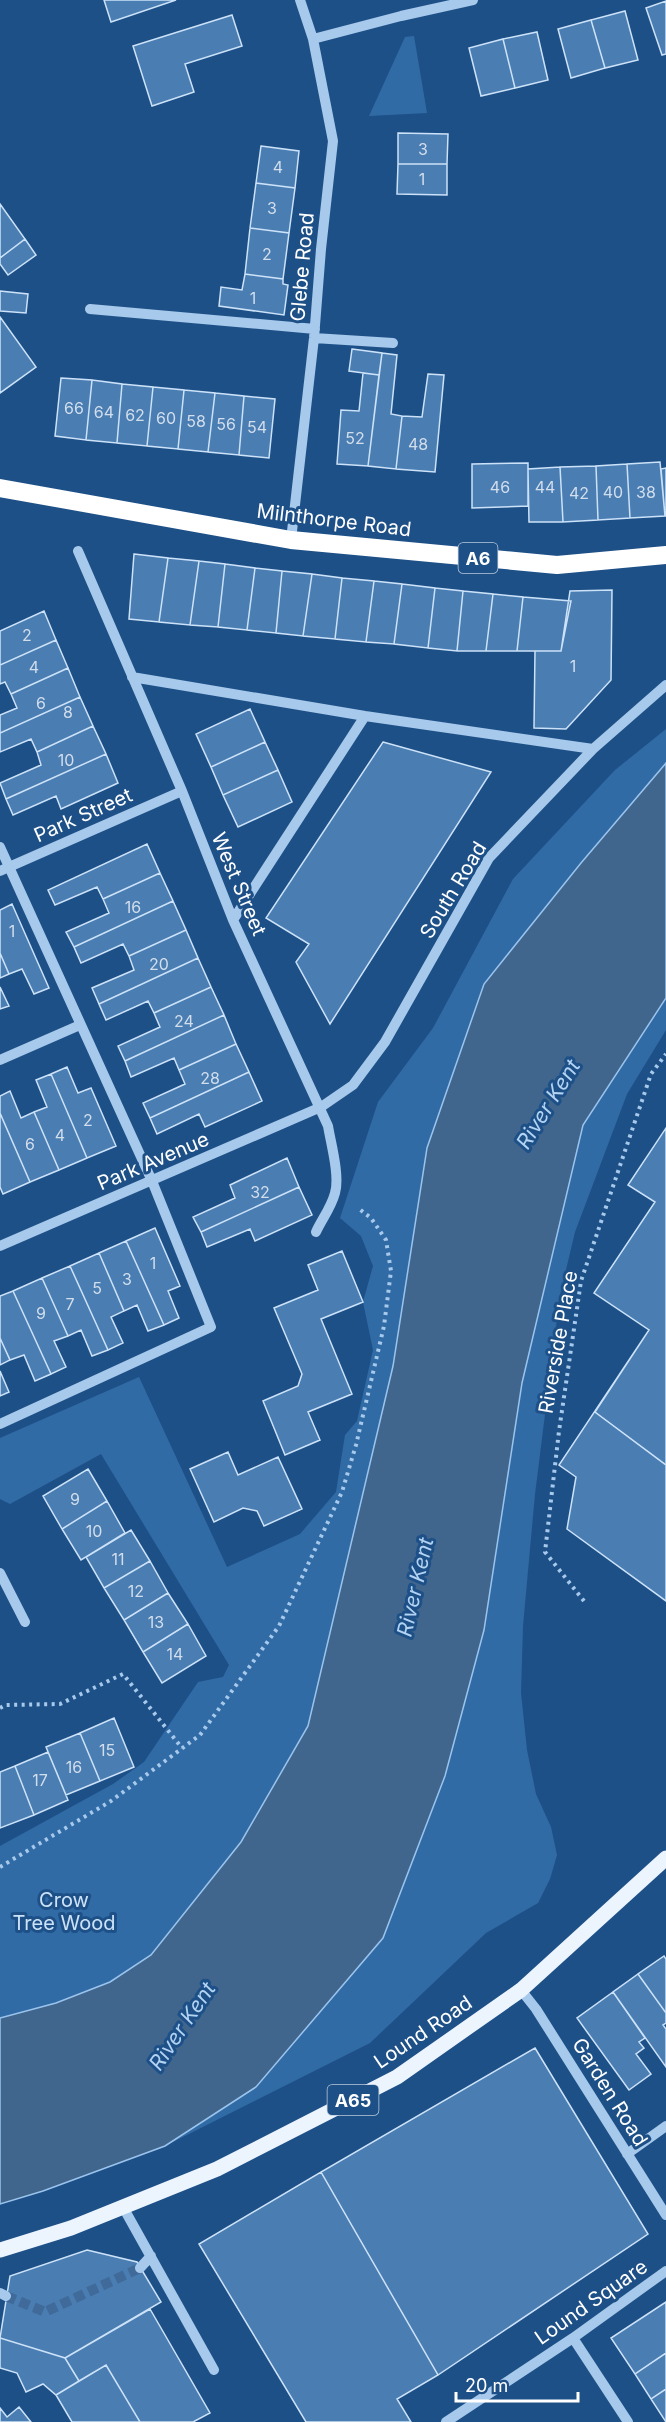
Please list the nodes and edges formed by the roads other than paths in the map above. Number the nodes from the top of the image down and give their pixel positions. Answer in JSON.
{"nodes":[{"id":1,"x":300,"y":0,"type":"edge"},
{"id":2,"x":473,"y":0,"type":"edge"},
{"id":3,"x":313,"y":39,"type":"junction"},
{"id":4,"x":90,"y":309,"type":"dead end"},
{"id":5,"x":315,"y":334,"type":"junction"},
{"id":6,"x":393,"y":343,"type":"dead end"},
{"id":7,"x":0,"y":488,"type":"edge"},
{"id":8,"x":291,"y":540,"type":"junction"},
{"id":9,"x":78,"y":551,"type":"dead end"},
{"id":10,"x":666,"y":555,"type":"edge"},
{"id":11,"x":132,"y":677,"type":"junction"},
{"id":12,"x":664,"y":687,"type":"edge"},
{"id":13,"x":365,"y":716,"type":"junction"},
{"id":14,"x":593,"y":749,"type":"junction"},
{"id":15,"x":182,"y":791,"type":"junction"},
{"id":16,"x":0,"y":847,"type":"edge"},
{"id":17,"x":4,"y":869,"type":"edge"},
{"id":18,"x":233,"y":920,"type":"junction"},
{"id":19,"x":80,"y":1024,"type":"junction"},
{"id":20,"x":0,"y":1060,"type":"edge"},
{"id":21,"x":321,"y":1107,"type":"junction"},
{"id":22,"x":152,"y":1181,"type":"junction"},
{"id":23,"x":316,"y":1232,"type":"dead end"},
{"id":24,"x":0,"y":1246,"type":"edge"},
{"id":25,"x":0,"y":1424,"type":"edge"},
{"id":26,"x":0,"y":1573,"type":"edge"},
{"id":27,"x":26,"y":1622,"type":"dead end"},
{"id":28,"x":666,"y":1858,"type":"edge"},
{"id":29,"x":521,"y":1989,"type":"junction"},
{"id":30,"x":666,"y":2126,"type":"edge"},
{"id":31,"x":627,"y":2154,"type":"junction"},
{"id":32,"x":123,"y":2206,"type":"junction"},
{"id":33,"x":666,"y":2215,"type":"edge"},
{"id":34,"x":0,"y":2250,"type":"edge"},
{"id":35,"x":151,"y":2256,"type":"junction"},
{"id":36,"x":140,"y":2268,"type":"tunnel mouth"},
{"id":37,"x":666,"y":2271,"type":"edge"},
{"id":38,"x":573,"y":2338,"type":"junction"},
{"id":39,"x":214,"y":2370,"type":"dead end"},
{"id":40,"x":446,"y":2422,"type":"edge"},
{"id":41,"x":628,"y":2422,"type":"edge"}],
"edges":[{"from":1,"to":3,"type":"street","name":"Glebe Road"},
{"from":2,"to":3,"type":"street"},
{"from":3,"to":5,"type":"street","name":"Glebe Road"},
{"from":4,"to":5,"type":"street"},
{"from":5,"to":6,"type":"street"},
{"from":5,"to":8,"type":"street","name":"Glebe Road"},
{"from":7,"to":8,"type":"highway","name":"Milnthorpe Road","number":"A6"},
{"from":8,"to":10,"type":"highway","name":"Milnthorpe Road","number":"A6"},
{"from":9,"to":11,"type":"street","name":"West Street"},
{"from":11,"to":13,"type":"street"},
{"from":11,"to":15,"type":"street","name":"West Street"},
{"from":12,"to":14,"type":"street","name":"South Road"},
{"from":13,"to":14,"type":"street"},
{"from":13,"to":18,"type":"street"},
{"from":14,"to":21,"type":"street","name":"South Road"},
{"from":15,"to":17,"type":"street","name":"Park Street"},
{"from":15,"to":18,"type":"street","name":"West Street"},
{"from":16,"to":17,"type":"street"},
{"from":17,"to":19,"type":"street"},
{"from":18,"to":21,"type":"street","name":"West Street"},
{"from":19,"to":20,"type":"street"},
{"from":19,"to":22,"type":"street"},
{"from":21,"to":22,"type":"street","name":"Park Avenue"},
{"from":21,"to":23,"type":"street","name":"West Street"},
{"from":22,"to":24,"type":"street","name":"Park Avenue"},
{"from":22,"to":25,"type":"street"},
{"from":26,"to":27,"type":"street"},
{"from":28,"to":29,"type":"main road","name":"Lound Road","number":"A65"},
{"from":29,"to":31,"type":"street","name":"Garden Road"},
{"from":29,"to":32,"type":"main road","name":"Lound Road","number":"A65"},
{"from":30,"to":31,"type":"street"},
{"from":31,"to":33,"type":"street","name":"Garden Road"},
{"from":32,"to":34,"type":"main road","name":"Lound Road","number":"A65"},
{"from":32,"to":35,"type":"street"},
{"from":35,"to":36,"type":"street"},
{"from":35,"to":39,"type":"street"},
{"from":37,"to":38,"type":"street","name":"Lound Square"},
{"from":38,"to":40,"type":"street","name":"Lound Square"},
{"from":38,"to":41,"type":"street"}]}
